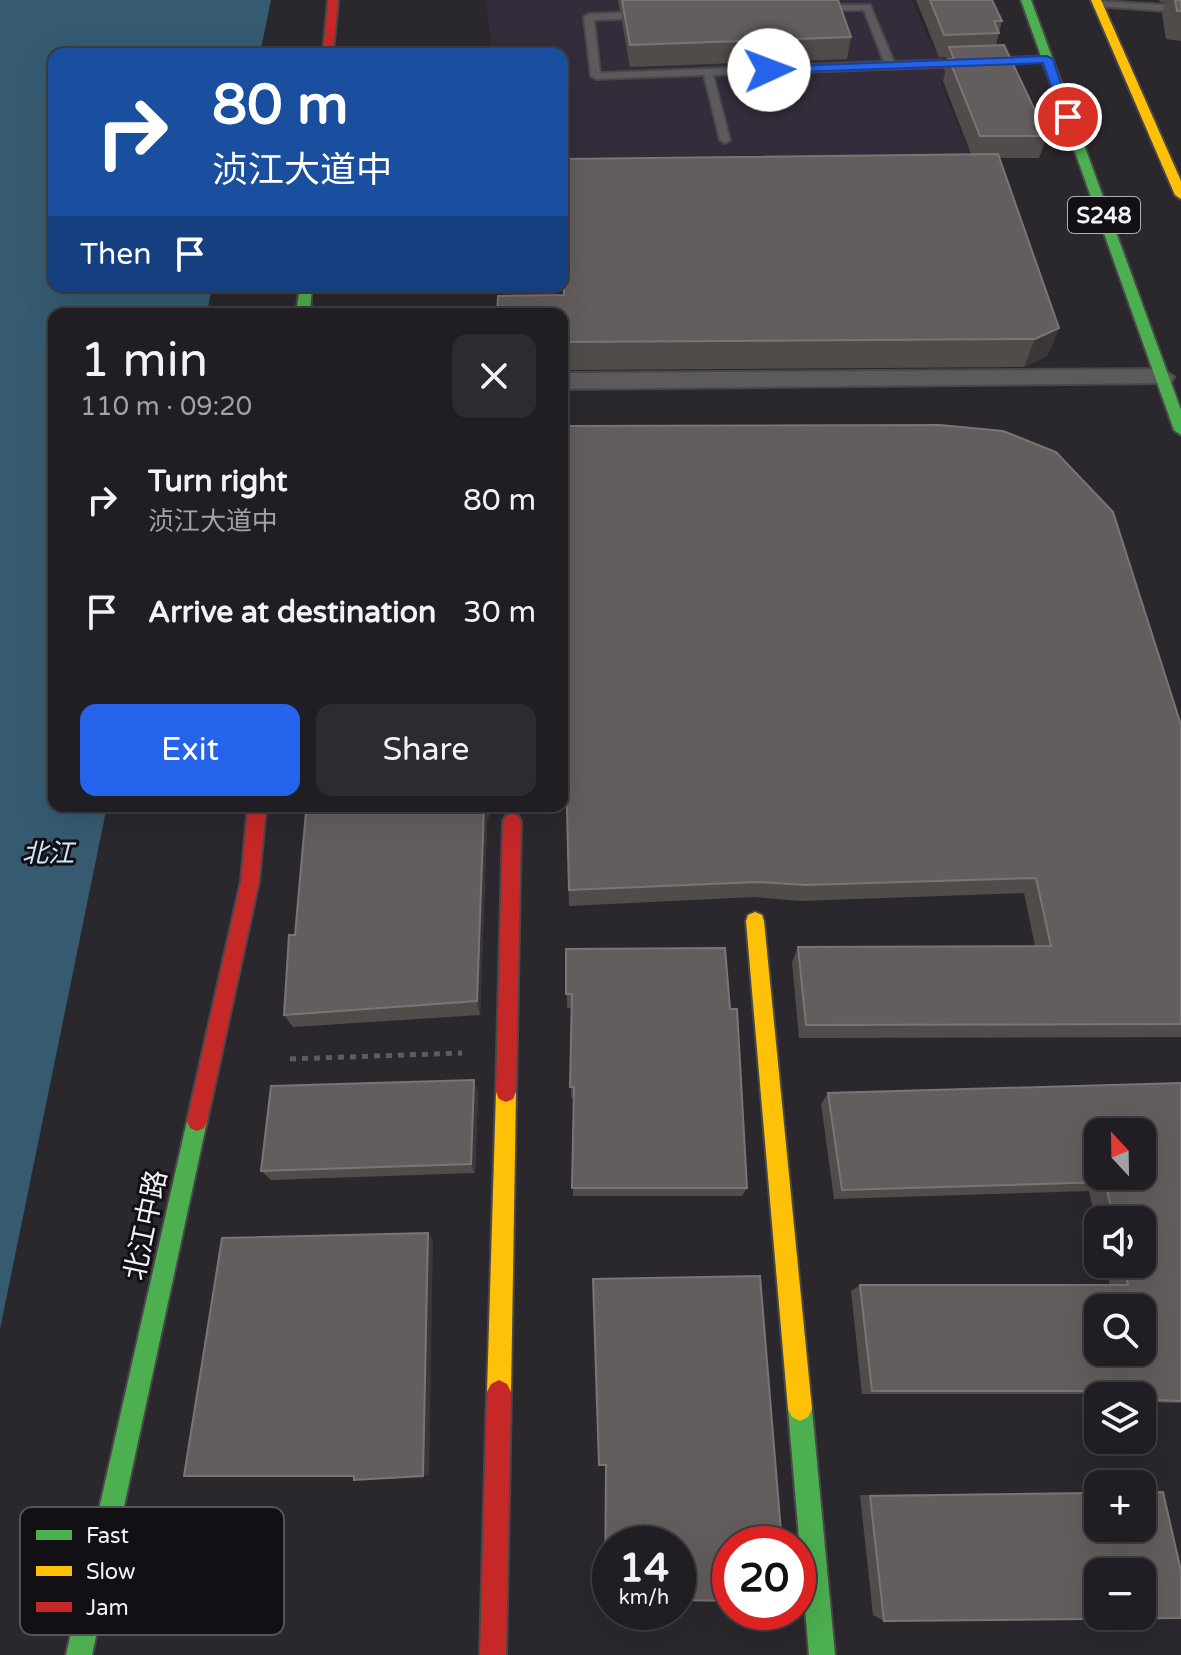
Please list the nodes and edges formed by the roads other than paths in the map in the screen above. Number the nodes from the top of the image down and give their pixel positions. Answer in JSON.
{"nodes":[{"id":1,"x":333,"y":0,"type":"edge"},
{"id":2,"x":1026,"y":0,"type":"edge"},
{"id":3,"x":1097,"y":2,"type":"edge"},
{"id":4,"x":805,"y":9,"type":"edge"},
{"id":5,"x":1181,"y":9,"type":"edge"},
{"id":6,"x":651,"y":14,"type":"edge"},
{"id":7,"x":329,"y":48,"type":"edge"},
{"id":8,"x":1047,"y":59,"type":"junction"},
{"id":9,"x":890,"y":65,"type":"junction"},
{"id":10,"x":708,"y":72,"type":"junction"},
{"id":11,"x":725,"y":140,"type":"dead end"},
{"id":12,"x":1181,"y":195,"type":"edge"},
{"id":13,"x":1162,"y":377,"type":"junction"},
{"id":14,"x":568,"y":381,"type":"edge"},
{"id":15,"x":1181,"y":430,"type":"edge"},
{"id":16,"x":256,"y":812,"type":"edge"},
{"id":17,"x":512,"y":821,"type":"dead end"},
{"id":18,"x":755,"y":921,"type":"dead end"},
{"id":19,"x":112,"y":1507,"type":"edge"},
{"id":20,"x":83,"y":1635,"type":"edge"},
{"id":21,"x":79,"y":1655,"type":"edge"},
{"id":22,"x":493,"y":1655,"type":"edge"},
{"id":23,"x":822,"y":1655,"type":"edge"}],
"edges":[{"from":1,"to":7,"type":"street"},
{"from":2,"to":8,"type":"street","number":"S248"},
{"from":3,"to":5,"type":"lane"},
{"from":3,"to":12,"type":"street"},
{"from":4,"to":9,"type":"lane"},
{"from":6,"to":10,"type":"lane"},
{"from":8,"to":9,"type":"lane"},
{"from":8,"to":13,"type":"street","number":"S248"},
{"from":9,"to":10,"type":"lane"},
{"from":10,"to":11,"type":"lane"},
{"from":13,"to":14,"type":"street"},
{"from":13,"to":15,"type":"street","number":"S248"},
{"from":16,"to":19,"type":"street","name":"北江中路"},
{"from":17,"to":22,"type":"street"},
{"from":18,"to":23,"type":"street"},
{"from":20,"to":21,"type":"street","name":"北江中路"}]}
